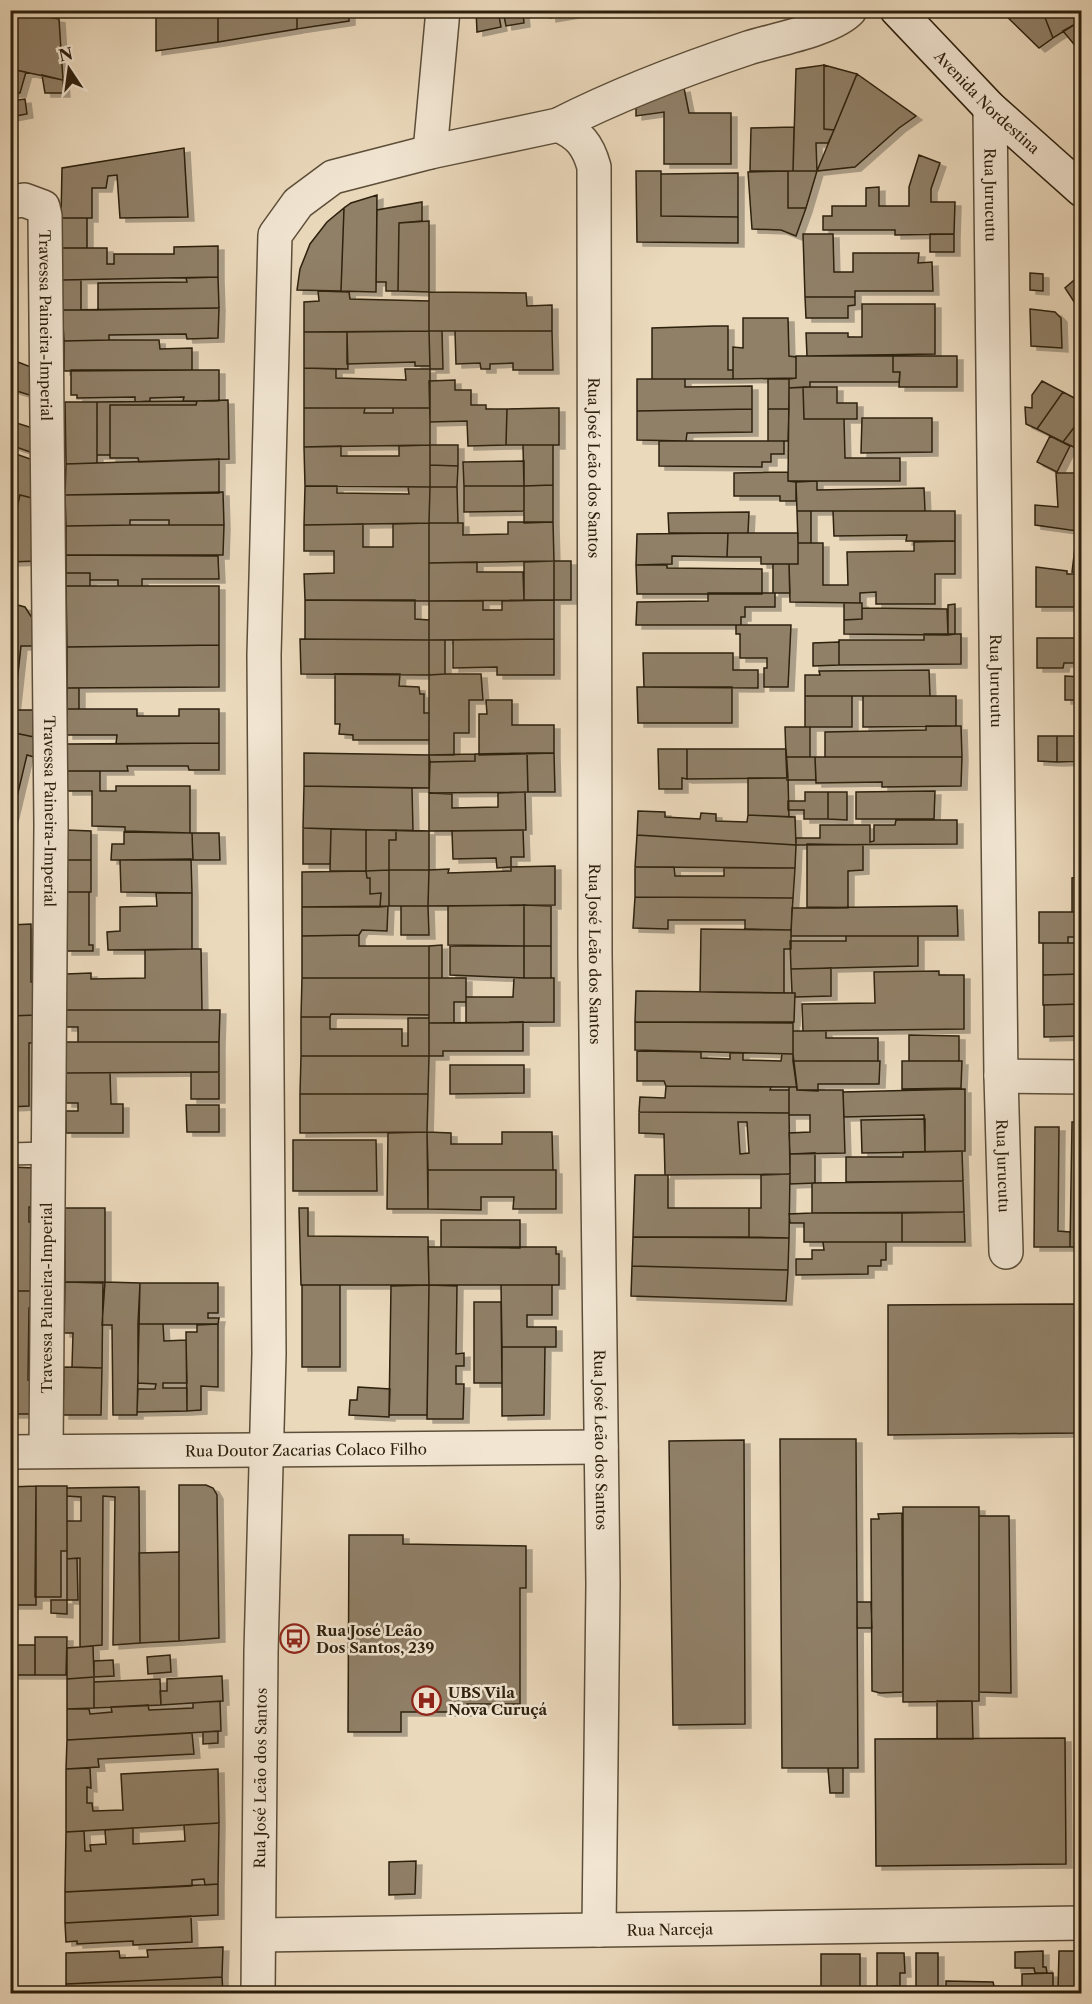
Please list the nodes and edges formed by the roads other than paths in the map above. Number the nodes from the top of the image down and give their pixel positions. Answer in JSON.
{"nodes":[{"id":1,"x":444,"y":10,"type":"edge"},
{"id":2,"x":850,"y":10,"type":"edge"},
{"id":3,"x":897,"y":10,"type":"edge"},
{"id":4,"x":990,"y":108,"type":"junction"},
{"id":5,"x":558,"y":125,"type":"junction"},
{"id":6,"x":430,"y":152,"type":"junction"},
{"id":7,"x":1082,"y":190,"type":"edge"},
{"id":8,"x":10,"y":202,"type":"edge"},
{"id":9,"x":1000,"y":1076,"type":"junction"},
{"id":10,"x":1082,"y":1077,"type":"edge"},
{"id":11,"x":46,"y":1153,"type":"junction"},
{"id":12,"x":10,"y":1154,"type":"edge"},
{"id":13,"x":1006,"y":1252,"type":"dead end"},
{"id":14,"x":601,"y":1447,"type":"junction"},
{"id":15,"x":46,"y":1451,"type":"junction"},
{"id":16,"x":10,"y":1452,"type":"edge"},
{"id":17,"x":267,"y":1452,"type":"junction"},
{"id":18,"x":1082,"y":1923,"type":"edge"},
{"id":19,"x":599,"y":1930,"type":"junction"},
{"id":20,"x":258,"y":1935,"type":"junction"},
{"id":21,"x":258,"y":1994,"type":"edge"}],
"edges":[{"from":1,"to":6,"type":"street"},
{"from":2,"to":5,"type":"street"},
{"from":3,"to":4,"type":"street","name":"Avenida Nordestina"},
{"from":4,"to":7,"type":"street","name":"Avenida Nordestina"},
{"from":4,"to":9,"type":"street","name":"Rua Jurucutu"},
{"from":5,"to":6,"type":"street","name":"Rua José Leão dos Santos"},
{"from":5,"to":14,"type":"street","name":"Rua José Leão dos Santos"},
{"from":6,"to":17,"type":"street","name":"Rua José Leão dos Santos"},
{"from":8,"to":11,"type":"street","name":"Travessa Paineira-Imperial"},
{"from":9,"to":10,"type":"street"},
{"from":9,"to":13,"type":"street","name":"Rua Jurucutu"},
{"from":11,"to":12,"type":"lane"},
{"from":11,"to":15,"type":"street","name":"Travessa Paineira-Imperial"},
{"from":14,"to":17,"type":"street","name":"Rua Doutor Zacarias Colaco Filho"},
{"from":14,"to":19,"type":"street","name":"Rua José Leão dos Santos"},
{"from":15,"to":16,"type":"street","name":"Rua Doutor Zacarias Colaco Filho"},
{"from":15,"to":17,"type":"street","name":"Rua Doutor Zacarias Colaco Filho"},
{"from":17,"to":20,"type":"street","name":"Rua José Leão dos Santos"},
{"from":18,"to":19,"type":"street","name":"Rua Narceja"},
{"from":19,"to":20,"type":"street","name":"Rua Narceja"},
{"from":20,"to":21,"type":"street","name":"Rua José Leão dos Santos"}]}
